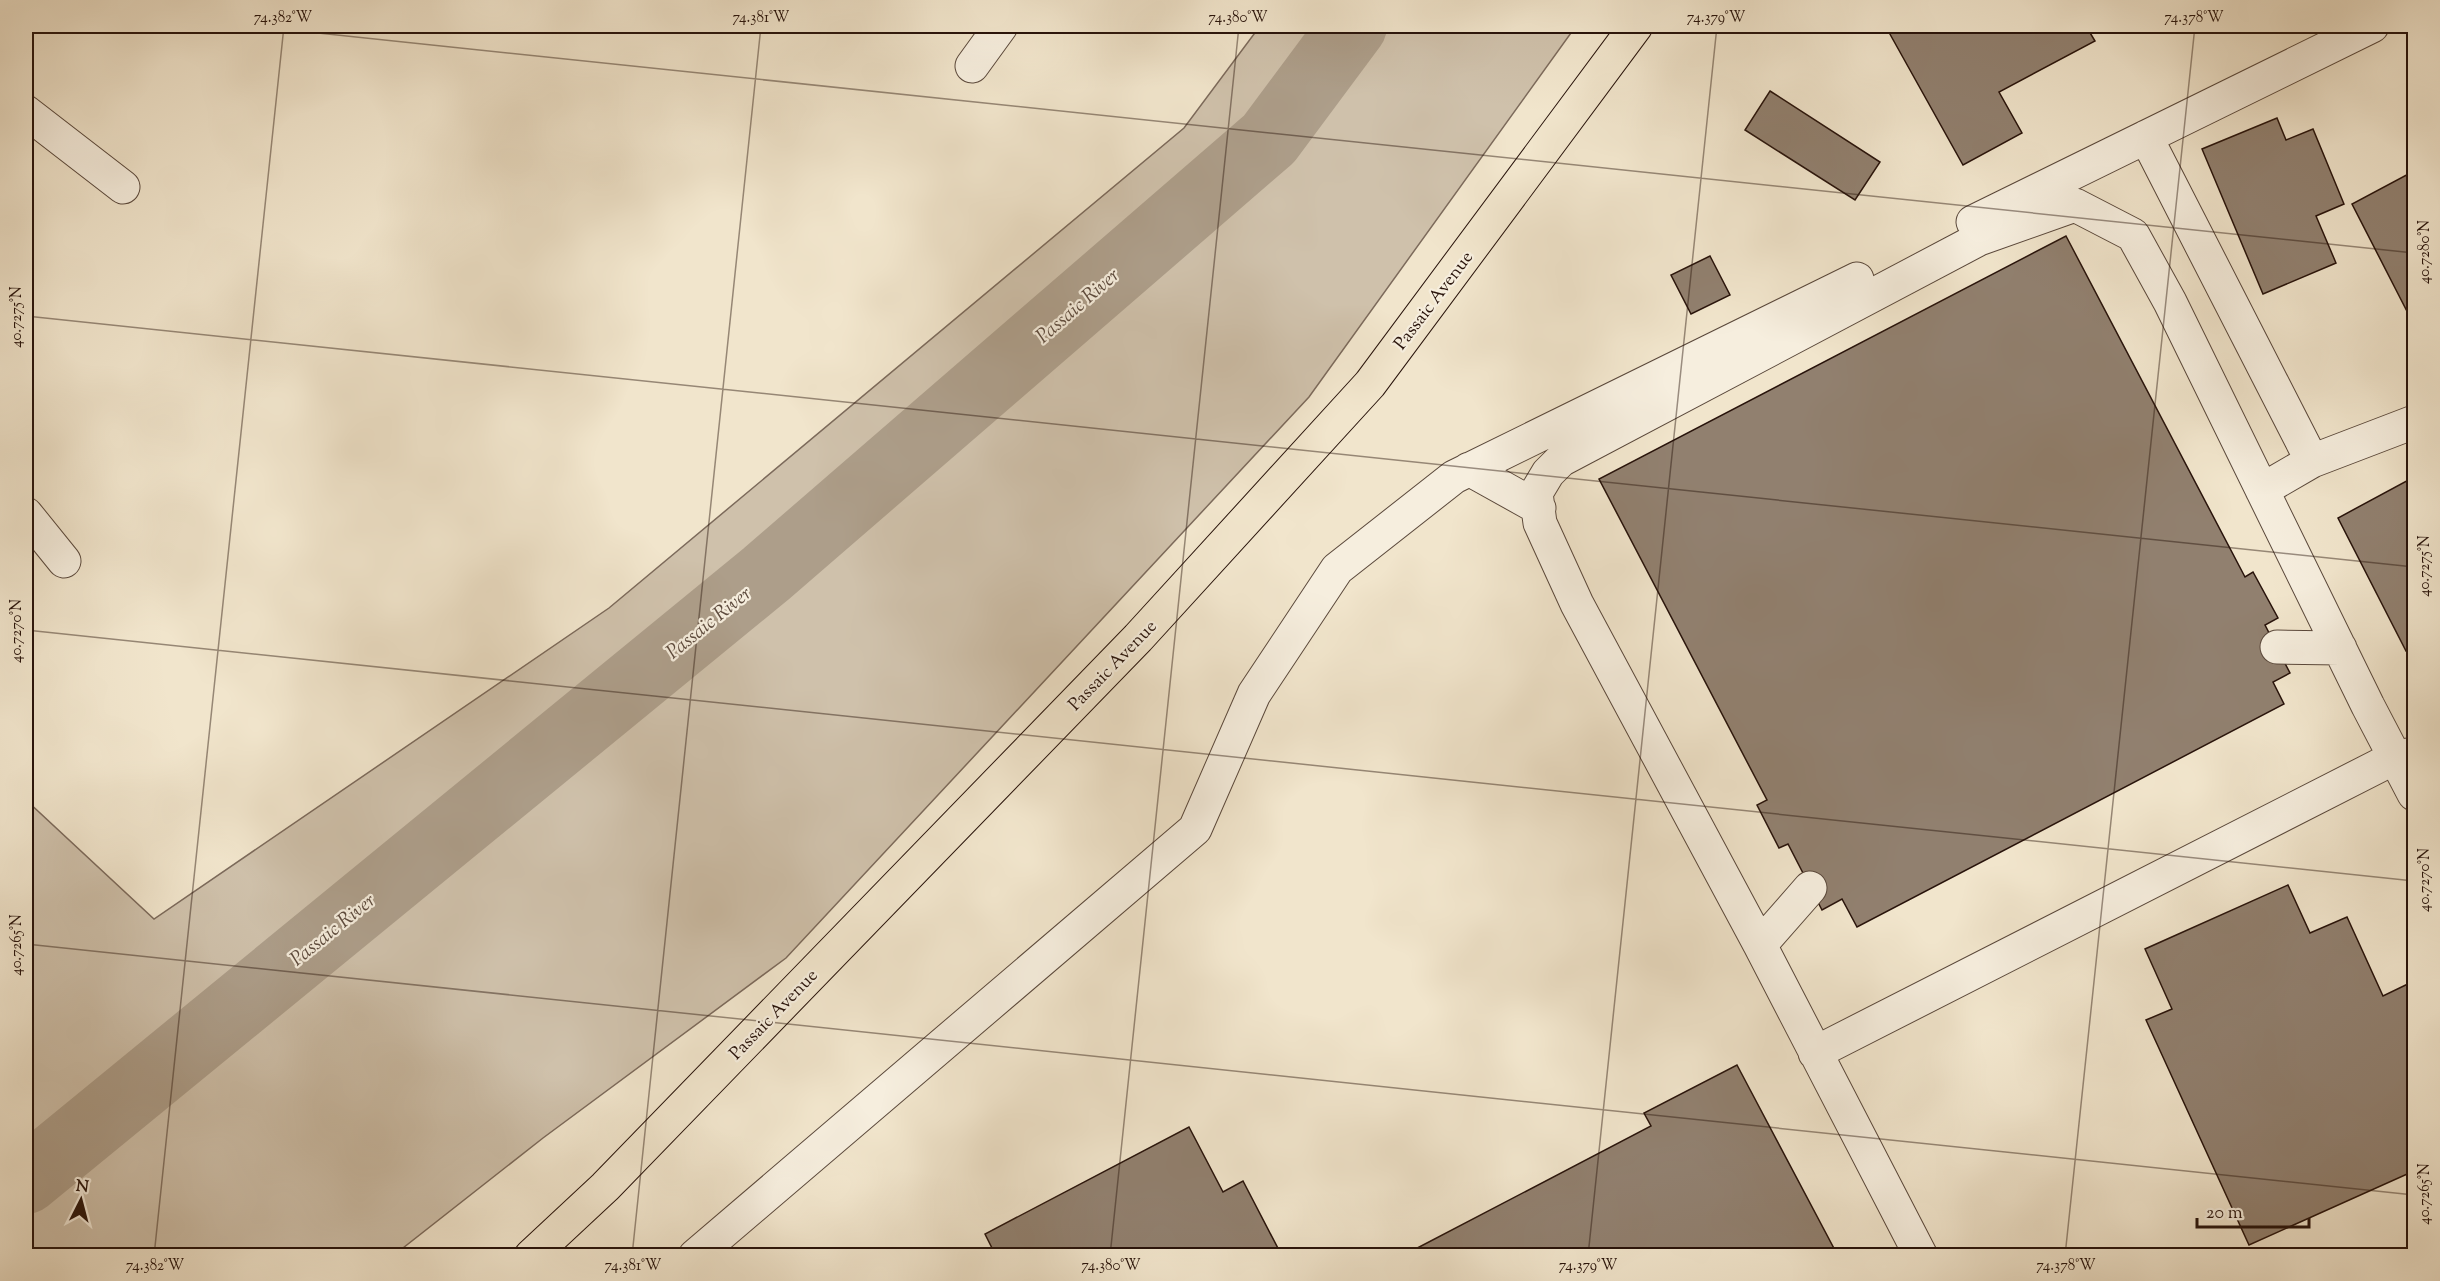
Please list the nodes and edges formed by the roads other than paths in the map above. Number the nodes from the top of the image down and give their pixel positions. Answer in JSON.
{"nodes":[{"id":1,"x":1001,"y":26,"type":"edge"},
{"id":2,"x":2372,"y":26,"type":"edge"},
{"id":3,"x":1635,"y":29,"type":"edge"},
{"id":4,"x":972,"y":66,"type":"dead end"},
{"id":5,"x":26,"y":112,"type":"edge"},
{"id":6,"x":2146,"y":137,"type":"junction"},
{"id":7,"x":123,"y":187,"type":"dead end"},
{"id":8,"x":2415,"y":422,"type":"edge"},
{"id":9,"x":2312,"y":461,"type":"junction"},
{"id":10,"x":1469,"y":469,"type":"junction"},
{"id":11,"x":2262,"y":490,"type":"junction"},
{"id":12,"x":1539,"y":507,"type":"junction"},
{"id":13,"x":26,"y":514,"type":"edge"},
{"id":14,"x":64,"y":561,"type":"dead end"},
{"id":15,"x":2277,"y":647,"type":"dead end"},
{"id":16,"x":2340,"y":648,"type":"junction"},
{"id":17,"x":2408,"y":749,"type":"edge"},
{"id":18,"x":2415,"y":794,"type":"edge"},
{"id":19,"x":1810,"y":888,"type":"dead end"},
{"id":20,"x":1760,"y":945,"type":"junction"},
{"id":21,"x":1815,"y":1053,"type":"junction"},
{"id":22,"x":531,"y":1256,"type":"edge"},
{"id":23,"x":695,"y":1256,"type":"edge"},
{"id":24,"x":1921,"y":1256,"type":"edge"}],
"edges":[{"from":1,"to":4,"type":"lane"},
{"from":2,"to":6,"type":"lane"},
{"from":3,"to":22,"type":"main road","name":"Passaic Avenue"},
{"from":5,"to":7,"type":"lane"},
{"from":6,"to":9,"type":"lane"},
{"from":6,"to":10,"type":"lane"},
{"from":8,"to":9,"type":"lane"},
{"from":9,"to":11,"type":"lane"},
{"from":10,"to":12,"type":"lane"},
{"from":10,"to":23,"type":"lane"},
{"from":11,"to":12,"type":"lane"},
{"from":11,"to":16,"type":"lane"},
{"from":12,"to":20,"type":"lane"},
{"from":13,"to":14,"type":"lane"},
{"from":15,"to":16,"type":"lane"},
{"from":16,"to":17,"type":"lane"},
{"from":17,"to":18,"type":"lane"},
{"from":17,"to":21,"type":"lane"},
{"from":19,"to":20,"type":"lane"},
{"from":20,"to":21,"type":"lane"},
{"from":21,"to":24,"type":"lane"}]}
